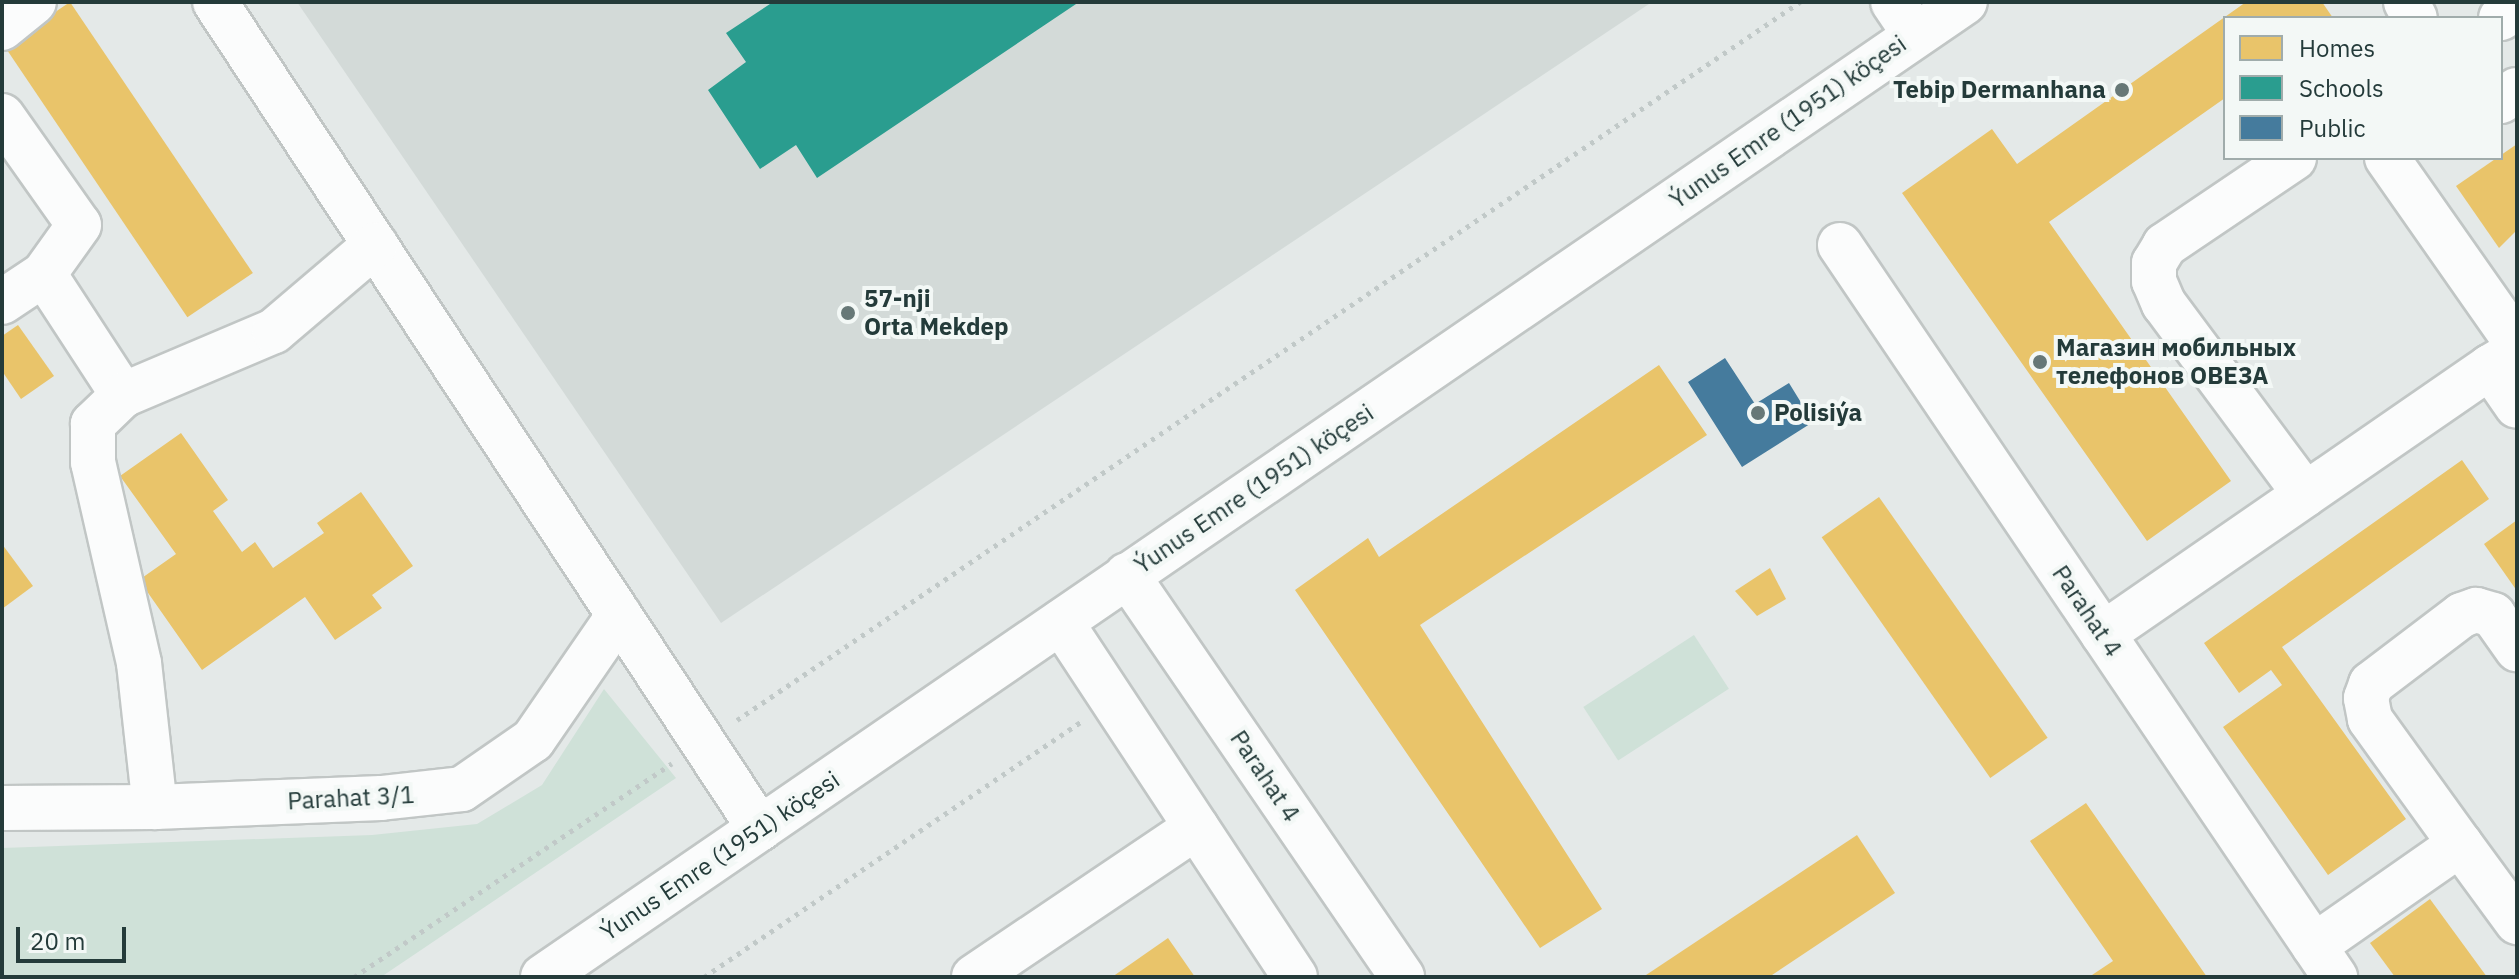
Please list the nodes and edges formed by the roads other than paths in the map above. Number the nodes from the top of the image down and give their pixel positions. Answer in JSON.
{"nodes":[{"id":1,"x":34,"y":2,"type":"edge"},
{"id":2,"x":215,"y":2,"type":"edge"},
{"id":3,"x":1965,"y":2,"type":"edge"},
{"id":4,"x":1904,"y":18,"type":"edge"},
{"id":5,"x":2,"y":28,"type":"edge"},
{"id":6,"x":2,"y":116,"type":"edge"},
{"id":7,"x":2291,"y":160,"type":"edge"},
{"id":8,"x":2403,"y":164,"type":"edge"},
{"id":9,"x":375,"y":245,"type":"junction"},
{"id":10,"x":1840,"y":245,"type":"dead end"},
{"id":11,"x":44,"y":274,"type":"junction"},
{"id":12,"x":2,"y":302,"type":"edge"},
{"id":13,"x":2508,"y":338,"type":"edge"},
{"id":14,"x":123,"y":395,"type":"junction"},
{"id":15,"x":2517,"y":406,"type":"edge"},
{"id":16,"x":2305,"y":494,"type":"junction"},
{"id":17,"x":1127,"y":575,"type":"junction"},
{"id":18,"x":619,"y":615,"type":"junction"},
{"id":19,"x":1061,"y":622,"type":"junction"},
{"id":20,"x":2103,"y":634,"type":"junction"},
{"id":21,"x":2517,"y":649,"type":"edge"},
{"id":22,"x":155,"y":807,"type":"junction"},
{"id":23,"x":2,"y":808,"type":"edge"},
{"id":24,"x":1196,"y":827,"type":"junction"},
{"id":25,"x":760,"y":829,"type":"junction"},
{"id":26,"x":2460,"y":844,"type":"junction"},
{"id":27,"x":2517,"y":922,"type":"edge"},
{"id":28,"x":2324,"y":962,"type":"edge"},
{"id":29,"x":543,"y":977,"type":"edge"},
{"id":30,"x":974,"y":977,"type":"edge"},
{"id":31,"x":1295,"y":977,"type":"edge"},
{"id":32,"x":1402,"y":977,"type":"edge"}],
"edges":[{"from":1,"to":5,"type":"street"},
{"from":2,"to":9,"type":"street"},
{"from":3,"to":4,"type":"street","name":"Ýunus Emre (1951) köçesi"},
{"from":4,"to":17,"type":"street","name":"Ýunus Emre (1951) köçesi"},
{"from":6,"to":11,"type":"street"},
{"from":7,"to":16,"type":"street"},
{"from":8,"to":13,"type":"street"},
{"from":9,"to":14,"type":"street"},
{"from":9,"to":18,"type":"street"},
{"from":10,"to":20,"type":"street","name":"Parahat 4"},
{"from":11,"to":12,"type":"street"},
{"from":11,"to":14,"type":"street"},
{"from":13,"to":15,"type":"street"},
{"from":13,"to":16,"type":"street"},
{"from":14,"to":22,"type":"street"},
{"from":16,"to":20,"type":"street"},
{"from":17,"to":19,"type":"street","name":"Ýunus Emre (1951) köçesi"},
{"from":17,"to":32,"type":"street","name":"Parahat 4"},
{"from":18,"to":22,"type":"street","name":"Parahat 3/1"},
{"from":18,"to":25,"type":"street"},
{"from":19,"to":24,"type":"street"},
{"from":19,"to":25,"type":"street","name":"Ýunus Emre (1951) köçesi"},
{"from":20,"to":28,"type":"street","name":"Parahat 4"},
{"from":21,"to":26,"type":"street"},
{"from":22,"to":23,"type":"street","name":"Parahat 3/1"},
{"from":24,"to":30,"type":"street"},
{"from":24,"to":31,"type":"street"},
{"from":25,"to":29,"type":"street","name":"Ýunus Emre (1951) köçesi"},
{"from":26,"to":27,"type":"street"},
{"from":26,"to":28,"type":"street"}]}
